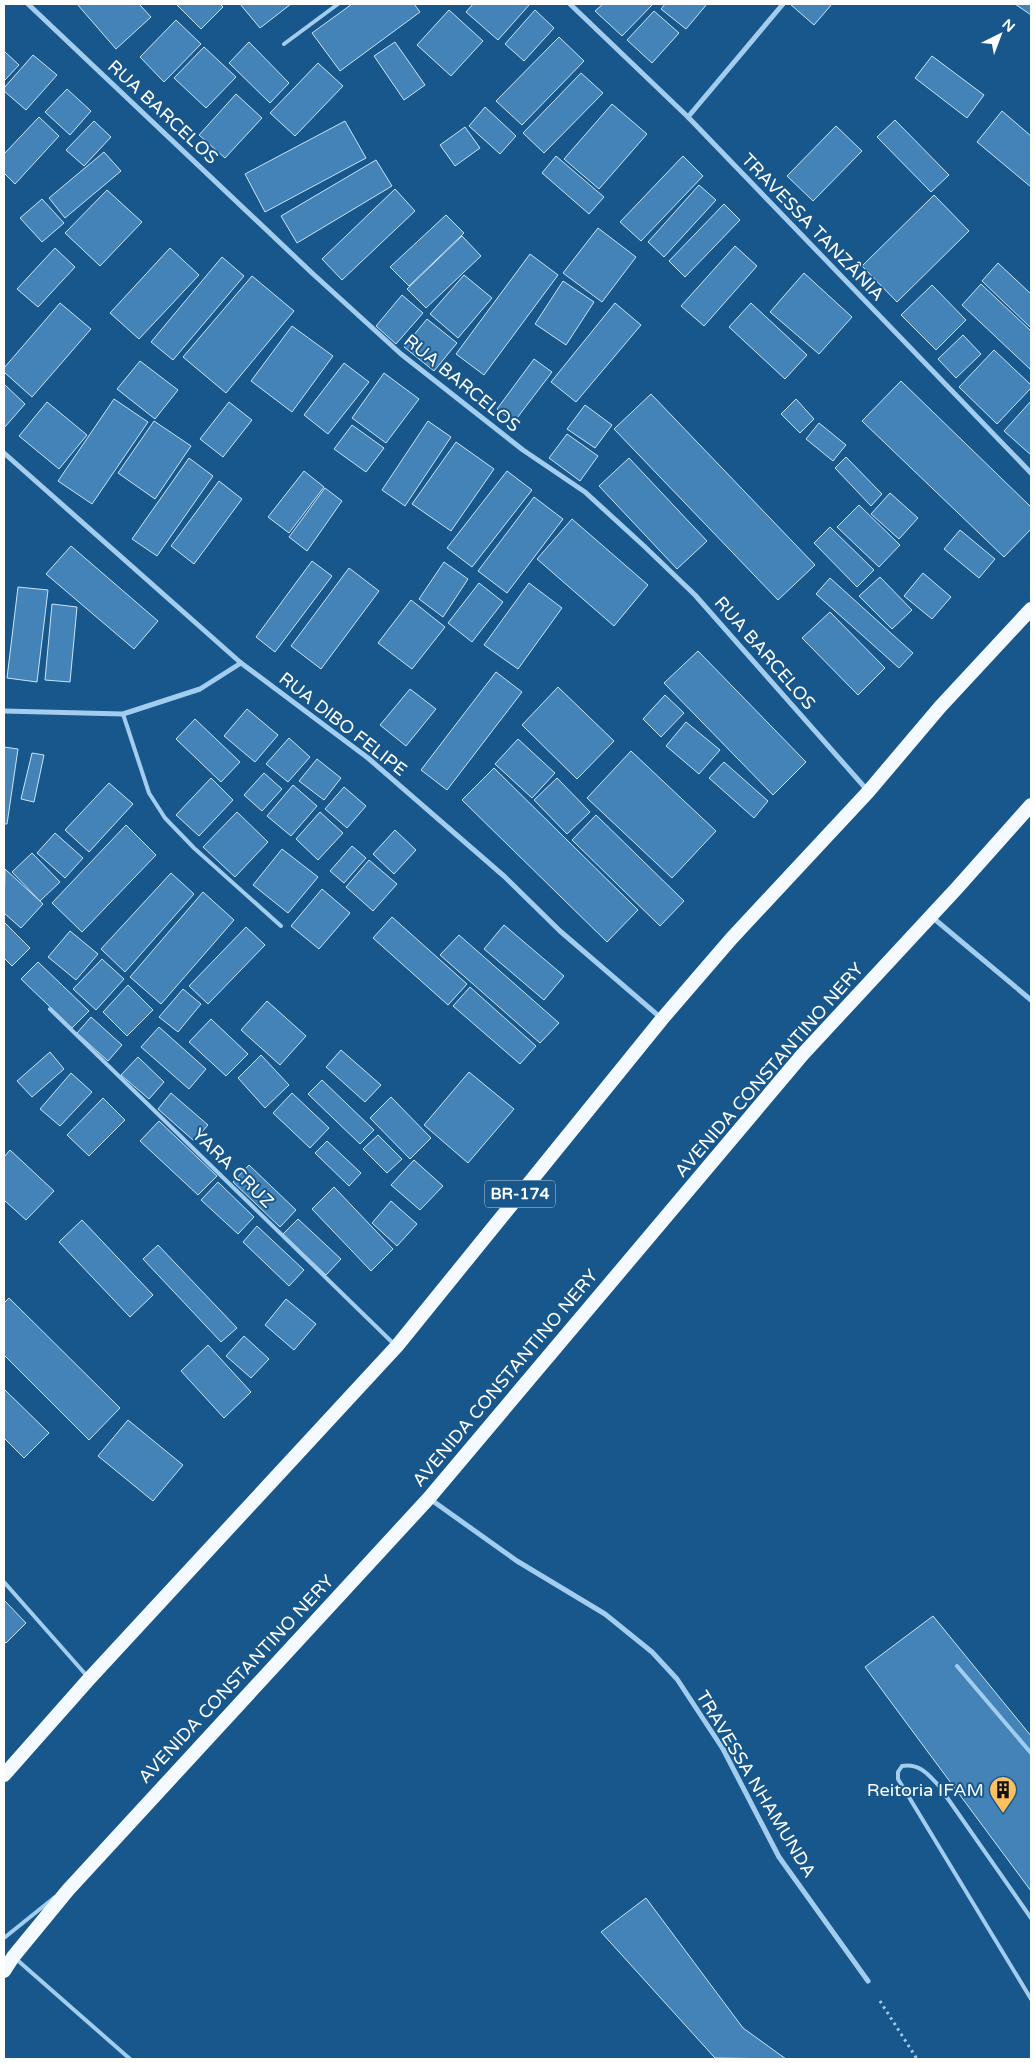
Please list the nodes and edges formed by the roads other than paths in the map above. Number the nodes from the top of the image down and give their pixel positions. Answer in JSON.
{"nodes":[{"id":1,"x":28,"y":4,"type":"edge"},
{"id":2,"x":338,"y":4,"type":"edge"},
{"id":3,"x":570,"y":4,"type":"edge"},
{"id":4,"x":784,"y":4,"type":"edge"},
{"id":5,"x":284,"y":44,"type":"dead end"},
{"id":6,"x":688,"y":118,"type":"junction"},
{"id":7,"x":4,"y":453,"type":"edge"},
{"id":8,"x":1031,"y":473,"type":"edge"},
{"id":9,"x":1031,"y":609,"type":"edge"},
{"id":10,"x":242,"y":663,"type":"junction"},
{"id":11,"x":4,"y":711,"type":"edge"},
{"id":12,"x":122,"y":714,"type":"junction"},
{"id":13,"x":868,"y":792,"type":"junction"},
{"id":14,"x":1031,"y":805,"type":"edge"},
{"id":15,"x":931,"y":916,"type":"junction"},
{"id":16,"x":281,"y":926,"type":"dead end"},
{"id":17,"x":1031,"y":1000,"type":"edge"},
{"id":18,"x":50,"y":1009,"type":"dead end"},
{"id":19,"x":662,"y":1019,"type":"junction"},
{"id":20,"x":397,"y":1346,"type":"junction"},
{"id":21,"x":429,"y":1498,"type":"junction"},
{"id":22,"x":4,"y":1582,"type":"edge"},
{"id":23,"x":956,"y":1666,"type":"dead end"},
{"id":24,"x":89,"y":1679,"type":"junction"},
{"id":25,"x":1031,"y":1753,"type":"edge"},
{"id":26,"x":4,"y":1775,"type":"edge"},
{"id":27,"x":81,"y":1876,"type":"junction"},
{"id":28,"x":1031,"y":1918,"type":"edge"},
{"id":29,"x":4,"y":1938,"type":"edge"},
{"id":30,"x":14,"y":1956,"type":"junction"},
{"id":31,"x":4,"y":1971,"type":"edge"},
{"id":32,"x":868,"y":1981,"type":"road end"},
{"id":33,"x":1031,"y":1999,"type":"edge"},
{"id":34,"x":130,"y":2059,"type":"edge"}],
"edges":[{"from":1,"to":13,"type":"street","name":"RUA BARCELOS"},
{"from":2,"to":5,"type":"lane"},
{"from":3,"to":6,"type":"street","name":"TRAVESSA TANZÂNIA"},
{"from":4,"to":6,"type":"street"},
{"from":6,"to":8,"type":"street","name":"TRAVESSA TANZÂNIA"},
{"from":7,"to":10,"type":"street","name":"RUA DIBO FELIPE"},
{"from":9,"to":13,"type":"highway","number":"BR-174"},
{"from":10,"to":12,"type":"street"},
{"from":10,"to":19,"type":"street","name":"RUA DIBO FELIPE"},
{"from":11,"to":12,"type":"street"},
{"from":12,"to":16,"type":"lane"},
{"from":13,"to":19,"type":"highway","number":"BR-174"},
{"from":14,"to":15,"type":"highway","name":"AVENIDA CONSTANTINO NERY"},
{"from":15,"to":17,"type":"street"},
{"from":15,"to":21,"type":"highway","name":"AVENIDA CONSTANTINO NERY"},
{"from":18,"to":20,"type":"lane","name":"YARA CRUZ"},
{"from":19,"to":20,"type":"highway","number":"BR-174"},
{"from":20,"to":24,"type":"highway","number":"BR-174"},
{"from":21,"to":27,"type":"highway","name":"AVENIDA CONSTANTINO NERY"},
{"from":21,"to":32,"type":"street","name":"TRAVESSA NHAMUNDA"},
{"from":22,"to":24,"type":"lane"},
{"from":23,"to":25,"type":"lane"},
{"from":24,"to":26,"type":"highway","number":"BR-174"},
{"from":27,"to":29,"type":"lane"},
{"from":27,"to":30,"type":"highway","name":"AVENIDA CONSTANTINO NERY"},
{"from":28,"to":33,"type":"lane"},
{"from":30,"to":31,"type":"highway","name":"AVENIDA CONSTANTINO NERY"},
{"from":30,"to":34,"type":"lane"}]}
